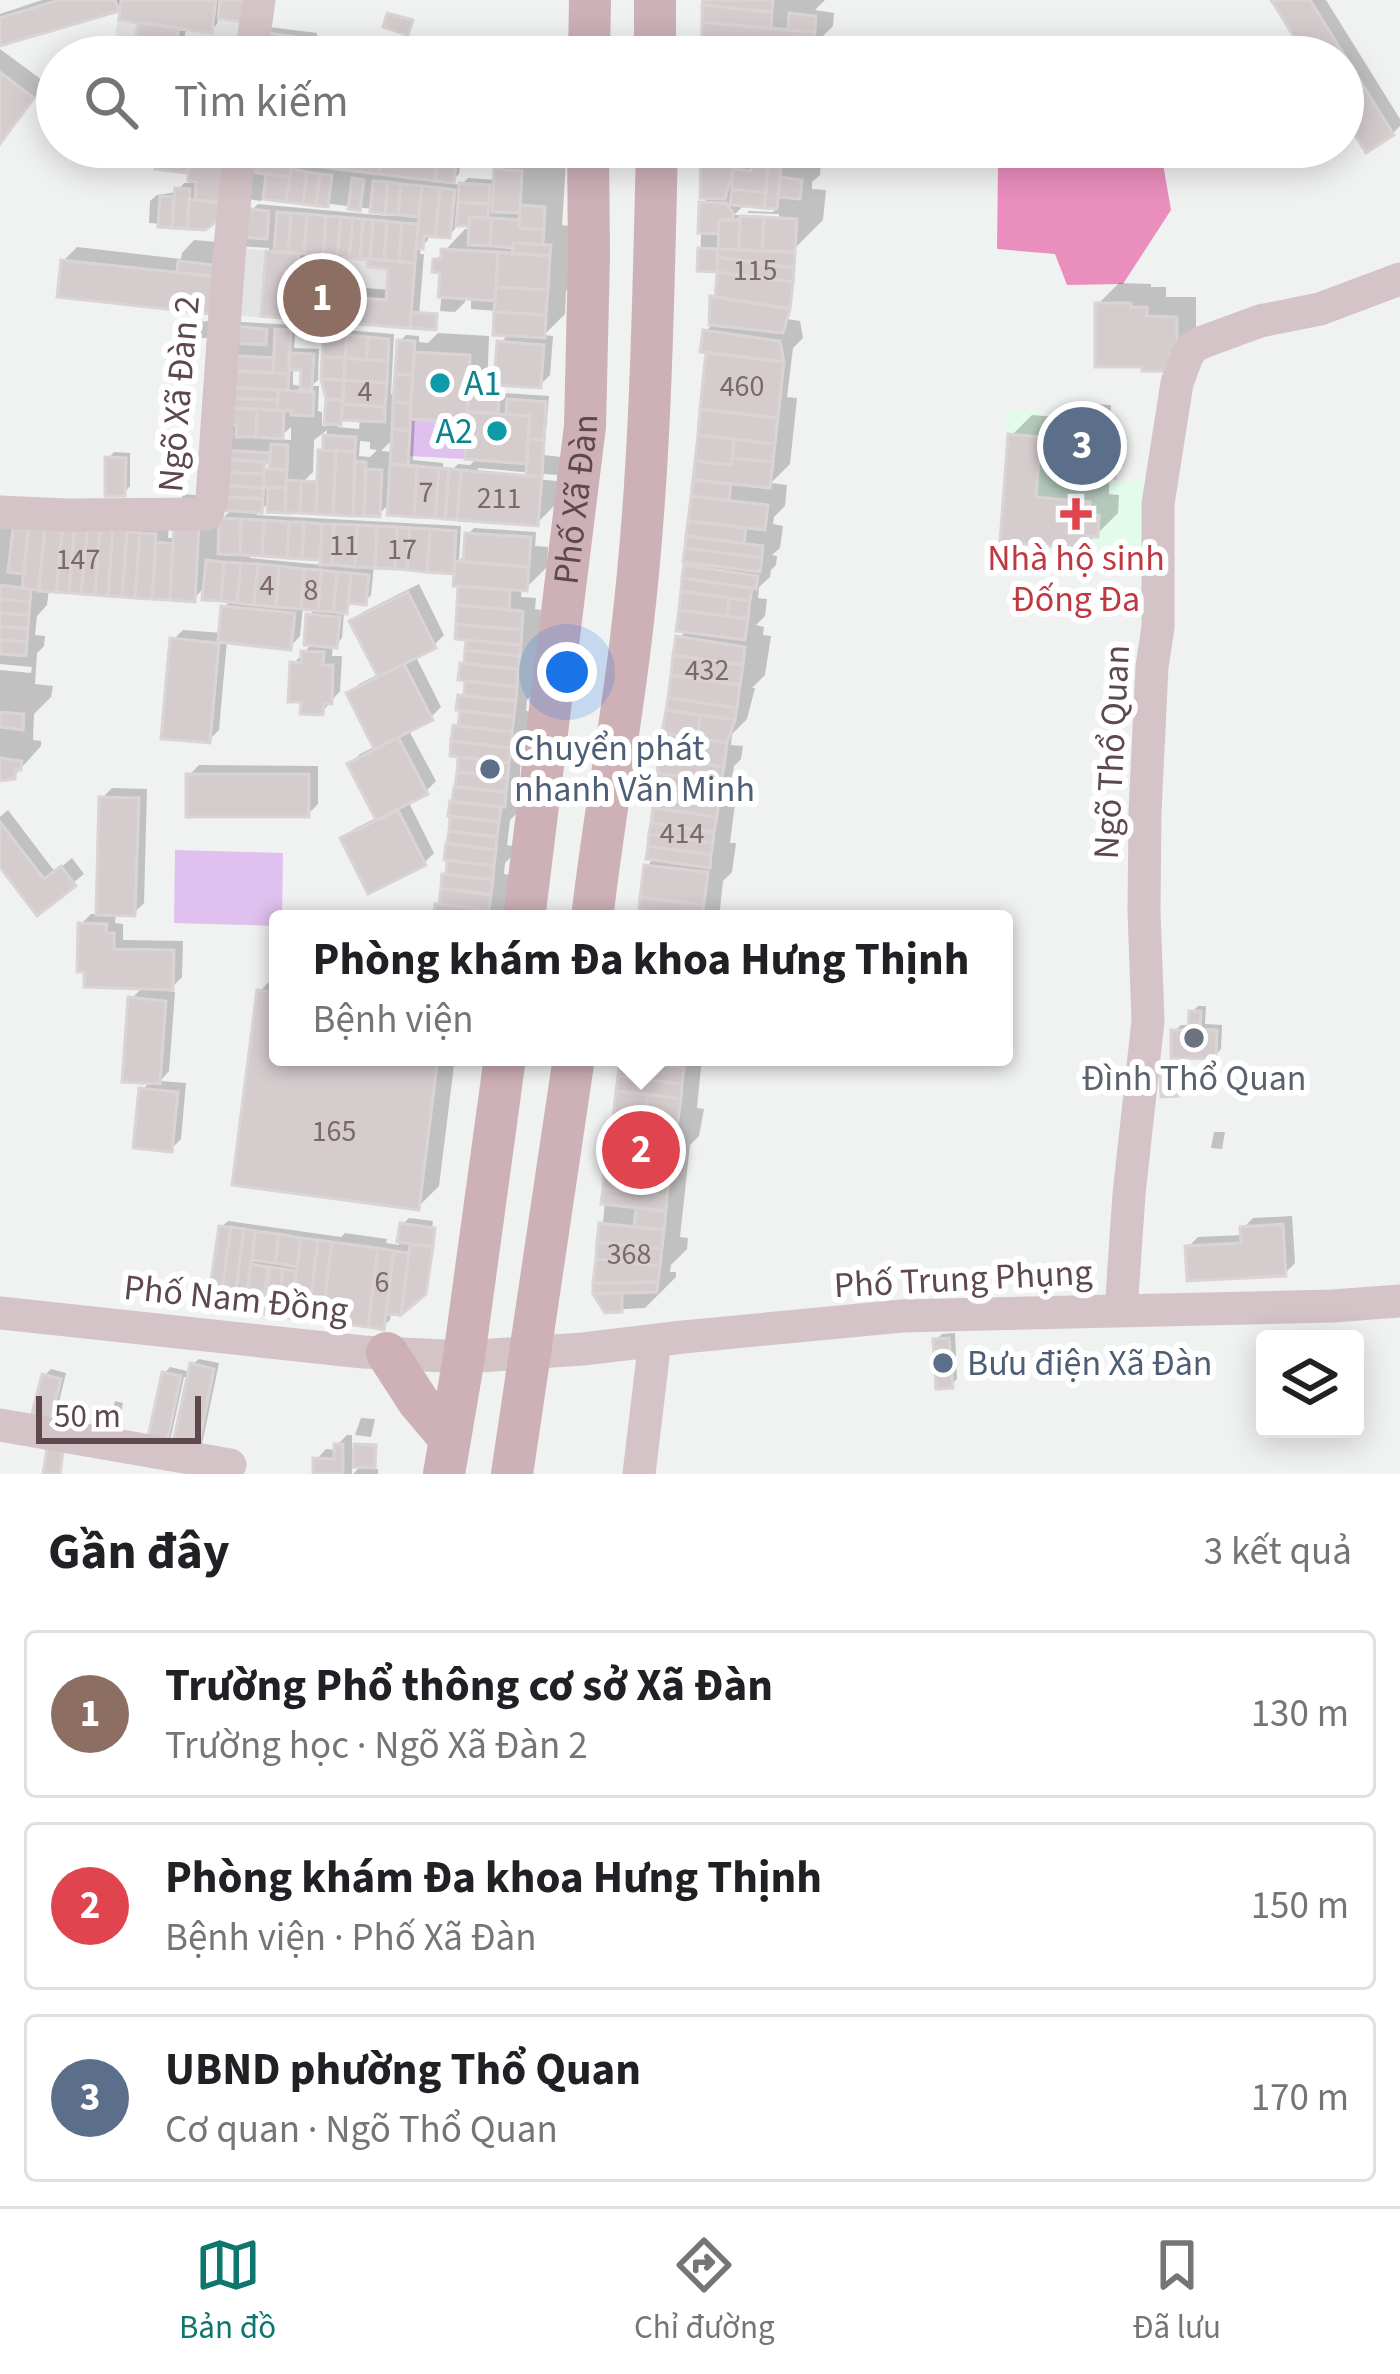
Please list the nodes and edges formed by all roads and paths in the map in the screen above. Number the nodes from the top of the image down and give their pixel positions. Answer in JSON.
{"nodes":[{"id":1,"x":260,"y":0,"type":"edge"},
{"id":2,"x":590,"y":0,"type":"edge"},
{"id":3,"x":655,"y":0,"type":"edge"},
{"id":4,"x":254,"y":36,"type":"edge"},
{"id":5,"x":589,"y":36,"type":"edge"},
{"id":6,"x":656,"y":36,"type":"edge"},
{"id":7,"x":239,"y":168,"type":"edge"},
{"id":8,"x":588,"y":168,"type":"edge"},
{"id":9,"x":655,"y":168,"type":"edge"},
{"id":10,"x":1400,"y":279,"type":"edge"},
{"id":11,"x":0,"y":512,"type":"edge"},
{"id":12,"x":525,"y":910,"type":"edge"},
{"id":13,"x":593,"y":910,"type":"edge"},
{"id":14,"x":504,"y":1066,"type":"edge"},
{"id":15,"x":573,"y":1066,"type":"edge"},
{"id":16,"x":1400,"y":1301,"type":"edge"},
{"id":17,"x":1121,"y":1311,"type":"junction"},
{"id":18,"x":0,"y":1313,"type":"edge"},
{"id":19,"x":656,"y":1340,"type":"junction"},
{"id":20,"x":531,"y":1352,"type":"junction"},
{"id":21,"x":387,"y":1353,"type":"junction"},
{"id":22,"x":464,"y":1357,"type":"junction"},
{"id":23,"x":0,"y":1424,"type":"edge"},
{"id":24,"x":446,"y":1456,"type":"edge"},
{"id":25,"x":230,"y":1465,"type":"dead end"},
{"id":26,"x":512,"y":1474,"type":"edge"},
{"id":27,"x":639,"y":1474,"type":"edge"}],
"edges":[{"from":1,"to":4,"type":"street"},
{"from":2,"to":5,"type":"main road"},
{"from":3,"to":6,"type":"main road"},
{"from":7,"to":11,"type":"street","name":"Ngõ Xã Đàn 2"},
{"from":8,"to":12,"type":"main road","name":"Phố Xã Đàn"},
{"from":9,"to":13,"type":"main road","name":"Phố Xã Đàn"},
{"from":10,"to":17,"type":"street","name":"Ngõ Thổ Quan"},
{"from":14,"to":22,"type":"main road"},
{"from":15,"to":20,"type":"main road"},
{"from":16,"to":17,"type":"street","name":"Phố Trung Phụng"},
{"from":17,"to":19,"type":"street","name":"Phố Trung Phụng"},
{"from":18,"to":21,"type":"street","name":"Phố Nam Đồng"},
{"from":19,"to":20,"type":"street","name":"Phố Trung Phụng"},
{"from":19,"to":27,"type":"street"},
{"from":20,"to":22,"type":"street","name":"Phố Nam Đồng"},
{"from":20,"to":26,"type":"main road"},
{"from":21,"to":22,"type":"street","name":"Phố Nam Đồng"},
{"from":21,"to":24,"type":"main road"},
{"from":22,"to":24,"type":"main road"},
{"from":23,"to":25,"type":"street"}]}
